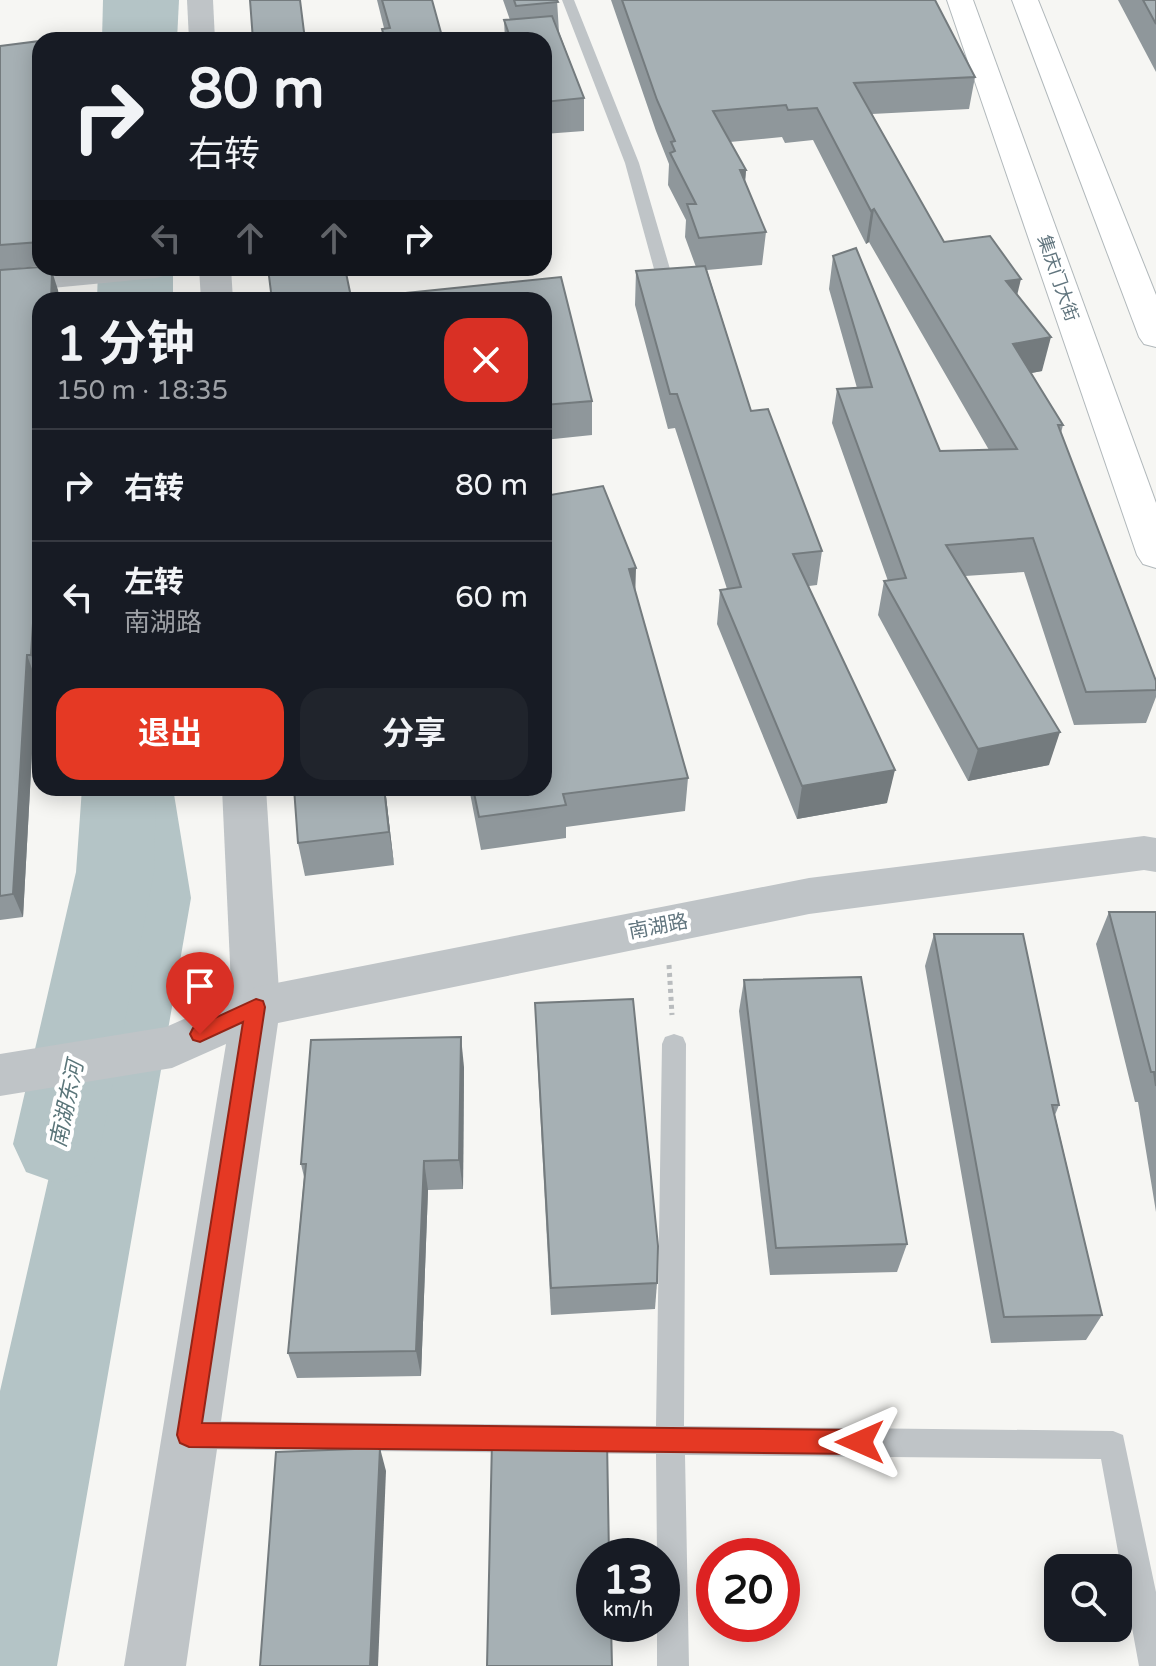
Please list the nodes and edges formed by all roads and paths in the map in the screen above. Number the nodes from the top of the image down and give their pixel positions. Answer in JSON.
{"nodes":[{"id":1,"x":200,"y":0,"type":"edge"},
{"id":2,"x":568,"y":0,"type":"edge"},
{"id":3,"x":960,"y":0,"type":"edge"},
{"id":4,"x":1025,"y":0,"type":"edge"},
{"id":5,"x":202,"y":32,"type":"edge"},
{"id":6,"x":662,"y":269,"type":"edge"},
{"id":7,"x":71,"y":276,"type":"edge"},
{"id":8,"x":0,"y":283,"type":"edge"},
{"id":9,"x":1156,"y":337,"type":"edge"},
{"id":10,"x":1156,"y":555,"type":"edge"},
{"id":11,"x":244,"y":796,"type":"edge"},
{"id":12,"x":1156,"y":855,"type":"edge"},
{"id":13,"x":666,"y":925,"type":"junction"},
{"id":14,"x":256,"y":1007,"type":"junction"},
{"id":15,"x":674,"y":1044,"type":"joint"},
{"id":16,"x":0,"y":1075,"type":"edge"},
{"id":17,"x":189,"y":1435,"type":"junction"},
{"id":18,"x":670,"y":1440,"type":"junction"},
{"id":19,"x":155,"y":1666,"type":"edge"},
{"id":20,"x":673,"y":1666,"type":"edge"},
{"id":21,"x":1155,"y":1666,"type":"edge"}],
"edges":[{"from":1,"to":5,"type":"street"},
{"from":2,"to":6,"type":"lane"},
{"from":3,"to":10,"type":"main road","name":"集庆门大街"},
{"from":4,"to":9,"type":"main road"},
{"from":7,"to":8,"type":"street"},
{"from":11,"to":14,"type":"street"},
{"from":12,"to":13,"type":"street","name":"南湖路"},
{"from":13,"to":14,"type":"street","name":"南湖路"},
{"from":13,"to":15,"type":"path"},
{"from":14,"to":16,"type":"street","name":"南湖路"},
{"from":14,"to":17,"type":"street"},
{"from":15,"to":18,"type":"lane"},
{"from":17,"to":18,"type":"lane"},
{"from":17,"to":19,"type":"street"},
{"from":18,"to":20,"type":"lane"},
{"from":18,"to":21,"type":"lane"}]}
